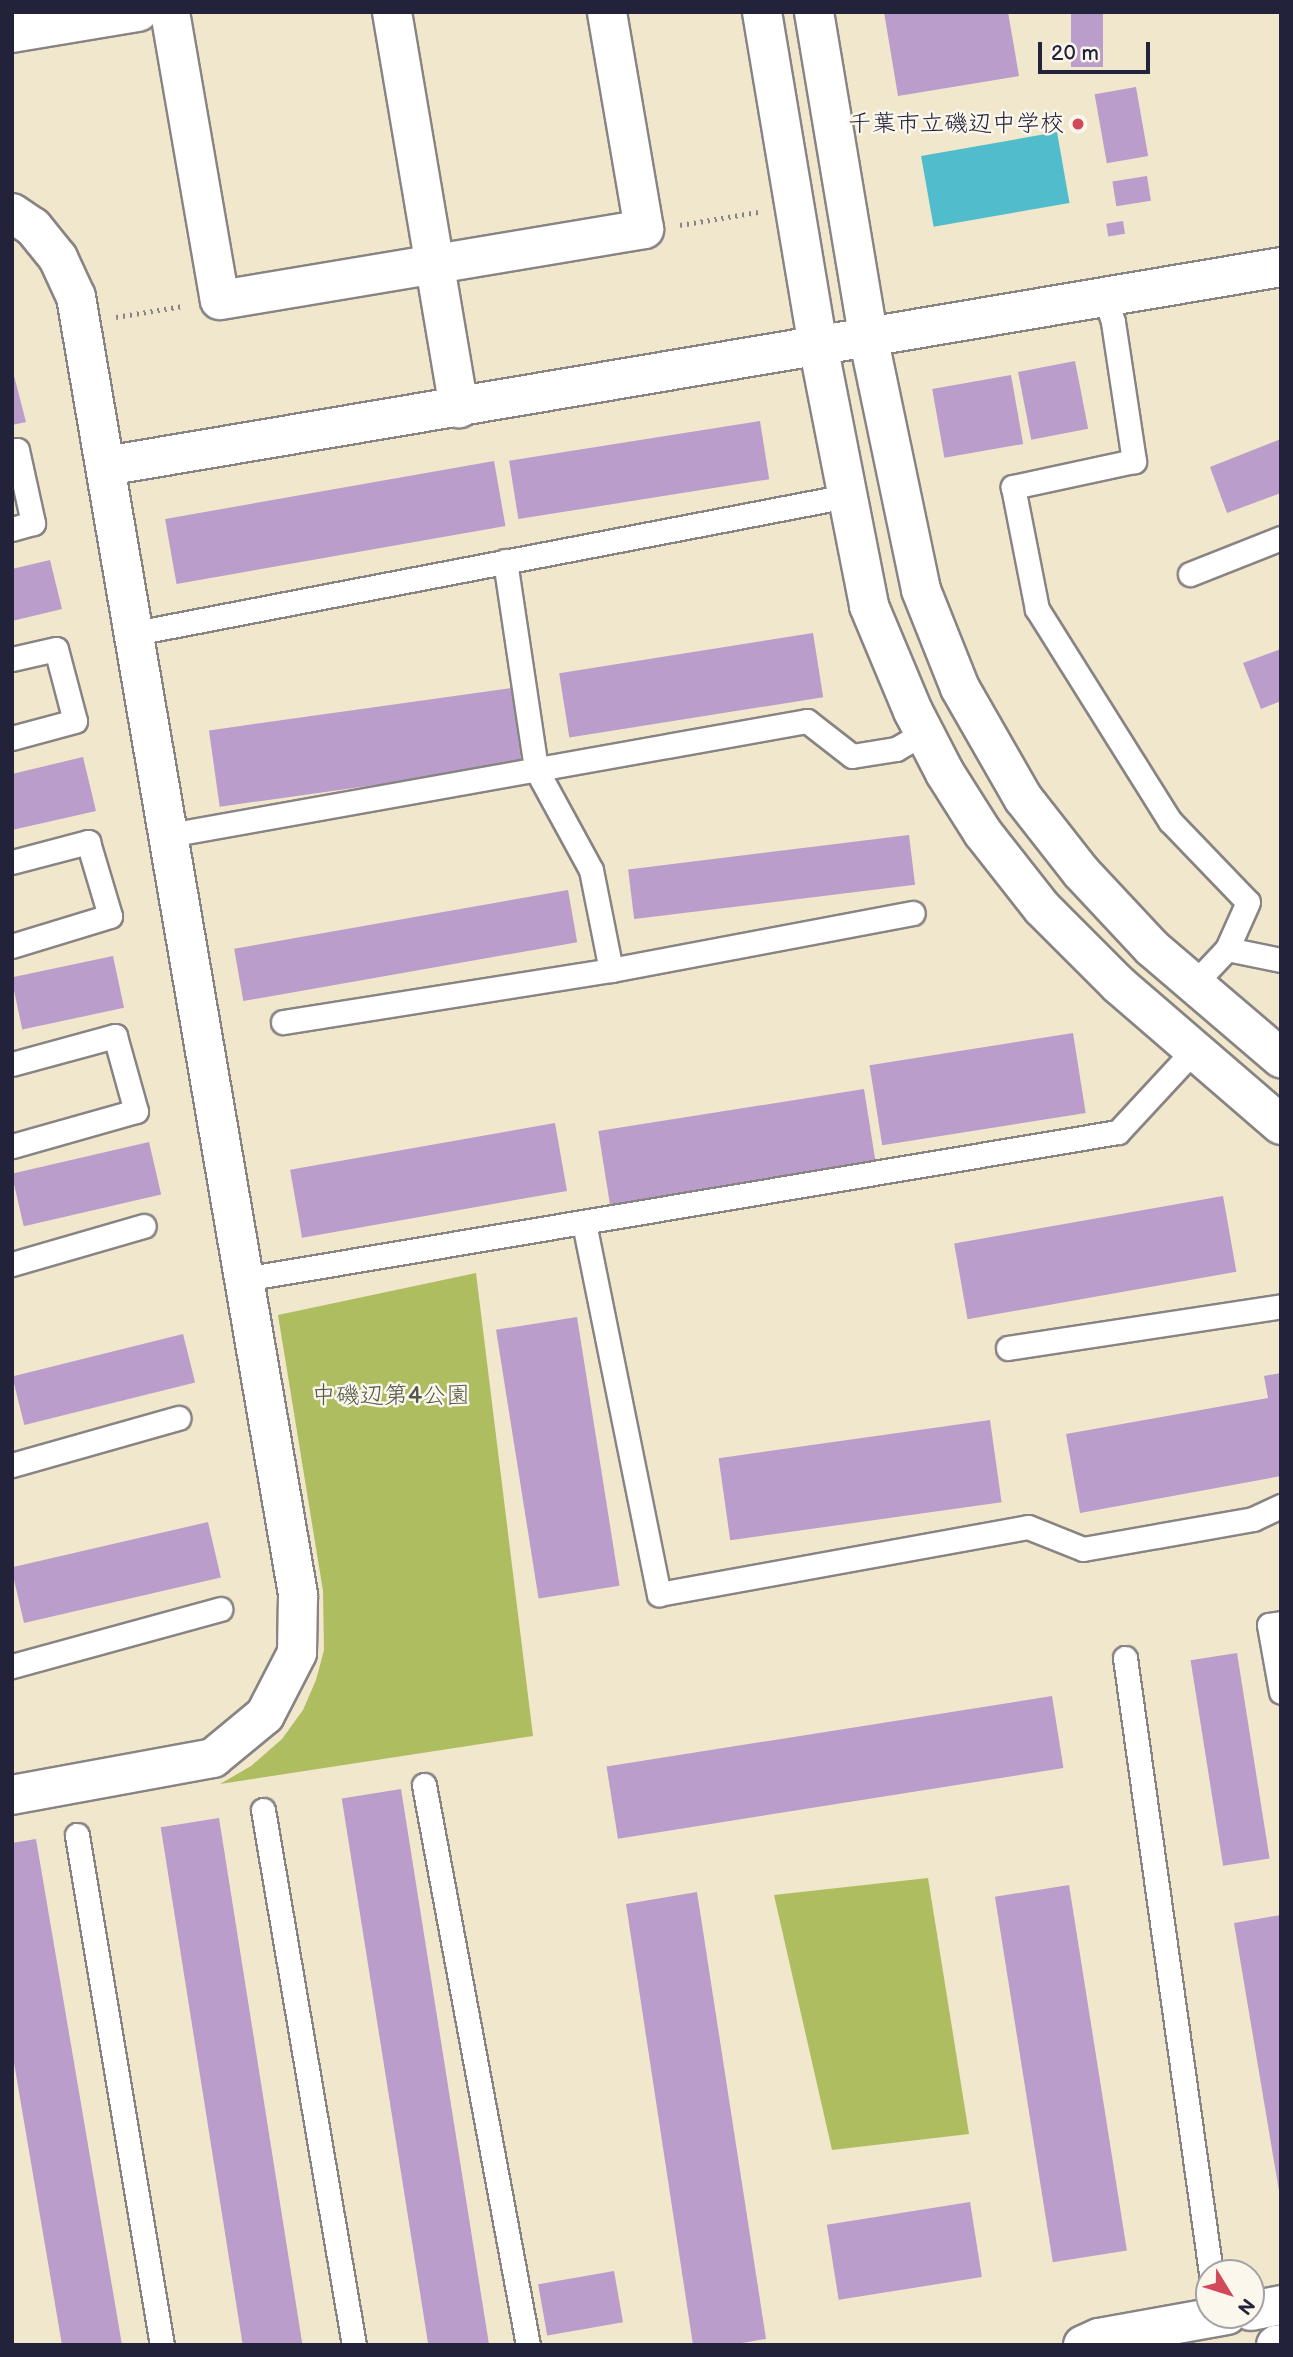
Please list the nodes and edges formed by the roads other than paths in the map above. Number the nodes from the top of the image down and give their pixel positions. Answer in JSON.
{"nodes":[{"id":1,"x":138,"y":12,"type":"edge"},
{"id":2,"x":170,"y":12,"type":"edge"},
{"id":3,"x":391,"y":12,"type":"edge"},
{"id":4,"x":607,"y":12,"type":"edge"},
{"id":5,"x":762,"y":12,"type":"edge"},
{"id":6,"x":814,"y":12,"type":"edge"},
{"id":7,"x":12,"y":33,"type":"edge"},
{"id":8,"x":12,"y":213,"type":"edge"},
{"id":9,"x":434,"y":264,"type":"junction"},
{"id":10,"x":1281,"y":267,"type":"edge"},
{"id":11,"x":1105,"y":297,"type":"junction"},
{"id":12,"x":868,"y":336,"type":"junction"},
{"id":13,"x":818,"y":345,"type":"junction"},
{"id":14,"x":459,"y":408,"type":"junction"},
{"id":15,"x":12,"y":451,"type":"edge"},
{"id":16,"x":106,"y":466,"type":"junction"},
{"id":17,"x":847,"y":496,"type":"junction"},
{"id":18,"x":12,"y":529,"type":"edge"},
{"id":19,"x":1281,"y":538,"type":"edge"},
{"id":20,"x":505,"y":561,"type":"junction"},
{"id":21,"x":1190,"y":574,"type":"dead end"},
{"id":22,"x":135,"y":633,"type":"junction"},
{"id":23,"x":12,"y":659,"type":"edge"},
{"id":24,"x":924,"y":733,"type":"junction"},
{"id":25,"x":12,"y":738,"type":"edge"},
{"id":26,"x":536,"y":769,"type":"junction"},
{"id":27,"x":169,"y":835,"type":"junction"},
{"id":28,"x":12,"y":862,"type":"edge"},
{"id":29,"x":913,"y":913,"type":"dead end"},
{"id":30,"x":12,"y":946,"type":"edge"},
{"id":31,"x":1227,"y":949,"type":"junction"},
{"id":32,"x":1281,"y":960,"type":"edge"},
{"id":33,"x":611,"y":970,"type":"junction"},
{"id":34,"x":1194,"y":984,"type":"junction"},
{"id":35,"x":283,"y":1022,"type":"dead end"},
{"id":36,"x":1194,"y":1049,"type":"junction"},
{"id":37,"x":1281,"y":1058,"type":"edge"},
{"id":38,"x":12,"y":1064,"type":"edge"},
{"id":39,"x":1281,"y":1125,"type":"edge"},
{"id":40,"x":12,"y":1146,"type":"edge"},
{"id":41,"x":584,"y":1223,"type":"junction"},
{"id":42,"x":144,"y":1226,"type":"dead end"},
{"id":43,"x":12,"y":1264,"type":"edge"},
{"id":44,"x":244,"y":1279,"type":"junction"},
{"id":45,"x":1281,"y":1306,"type":"edge"},
{"id":46,"x":1008,"y":1348,"type":"dead end"},
{"id":47,"x":178,"y":1419,"type":"dead end"},
{"id":48,"x":12,"y":1465,"type":"edge"},
{"id":49,"x":1281,"y":1506,"type":"edge"},
{"id":50,"x":220,"y":1609,"type":"dead end"},
{"id":51,"x":1281,"y":1623,"type":"edge"},
{"id":52,"x":1125,"y":1658,"type":"dead end"},
{"id":53,"x":12,"y":1665,"type":"edge"},
{"id":54,"x":1281,"y":1692,"type":"edge"},
{"id":55,"x":424,"y":1786,"type":"dead end"},
{"id":56,"x":12,"y":1795,"type":"edge"},
{"id":57,"x":263,"y":1810,"type":"dead end"},
{"id":58,"x":77,"y":1835,"type":"dead end"},
{"id":59,"x":1209,"y":2259,"type":"edge"},
{"id":60,"x":1195,"y":2320,"type":"edge"},
{"id":61,"x":162,"y":2345,"type":"edge"},
{"id":62,"x":354,"y":2345,"type":"edge"},
{"id":63,"x":528,"y":2345,"type":"edge"},
{"id":64,"x":1083,"y":2345,"type":"edge"}],
"edges":[{"from":1,"to":7,"type":"street"},
{"from":2,"to":9,"type":"street"},
{"from":3,"to":9,"type":"street"},
{"from":4,"to":9,"type":"street"},
{"from":5,"to":13,"type":"street"},
{"from":6,"to":12,"type":"street"},
{"from":8,"to":16,"type":"street"},
{"from":9,"to":14,"type":"street"},
{"from":10,"to":11,"type":"street"},
{"from":11,"to":12,"type":"street"},
{"from":11,"to":31,"type":"lane"},
{"from":12,"to":13,"type":"street"},
{"from":12,"to":34,"type":"street"},
{"from":13,"to":14,"type":"street"},
{"from":13,"to":17,"type":"street"},
{"from":14,"to":16,"type":"street"},
{"from":15,"to":18,"type":"lane"},
{"from":16,"to":22,"type":"street"},
{"from":17,"to":20,"type":"lane"},
{"from":17,"to":24,"type":"street"},
{"from":19,"to":21,"type":"lane"},
{"from":20,"to":22,"type":"lane"},
{"from":20,"to":26,"type":"lane"},
{"from":22,"to":27,"type":"street"},
{"from":23,"to":25,"type":"lane"},
{"from":24,"to":26,"type":"lane"},
{"from":24,"to":36,"type":"street"},
{"from":26,"to":27,"type":"lane"},
{"from":26,"to":33,"type":"lane"},
{"from":27,"to":44,"type":"street"},
{"from":28,"to":30,"type":"lane"},
{"from":29,"to":33,"type":"lane"},
{"from":31,"to":32,"type":"lane"},
{"from":31,"to":34,"type":"lane"},
{"from":33,"to":35,"type":"lane"},
{"from":34,"to":37,"type":"street"},
{"from":36,"to":39,"type":"street"},
{"from":36,"to":41,"type":"lane"},
{"from":38,"to":40,"type":"lane"},
{"from":41,"to":44,"type":"lane"},
{"from":41,"to":49,"type":"lane"},
{"from":42,"to":43,"type":"lane"},
{"from":44,"to":56,"type":"street"},
{"from":45,"to":46,"type":"lane"},
{"from":47,"to":48,"type":"lane"},
{"from":50,"to":53,"type":"lane"},
{"from":51,"to":54,"type":"lane"},
{"from":52,"to":59,"type":"lane"},
{"from":55,"to":63,"type":"lane"},
{"from":57,"to":62,"type":"lane"},
{"from":58,"to":61,"type":"lane"},
{"from":60,"to":64,"type":"street"}]}
